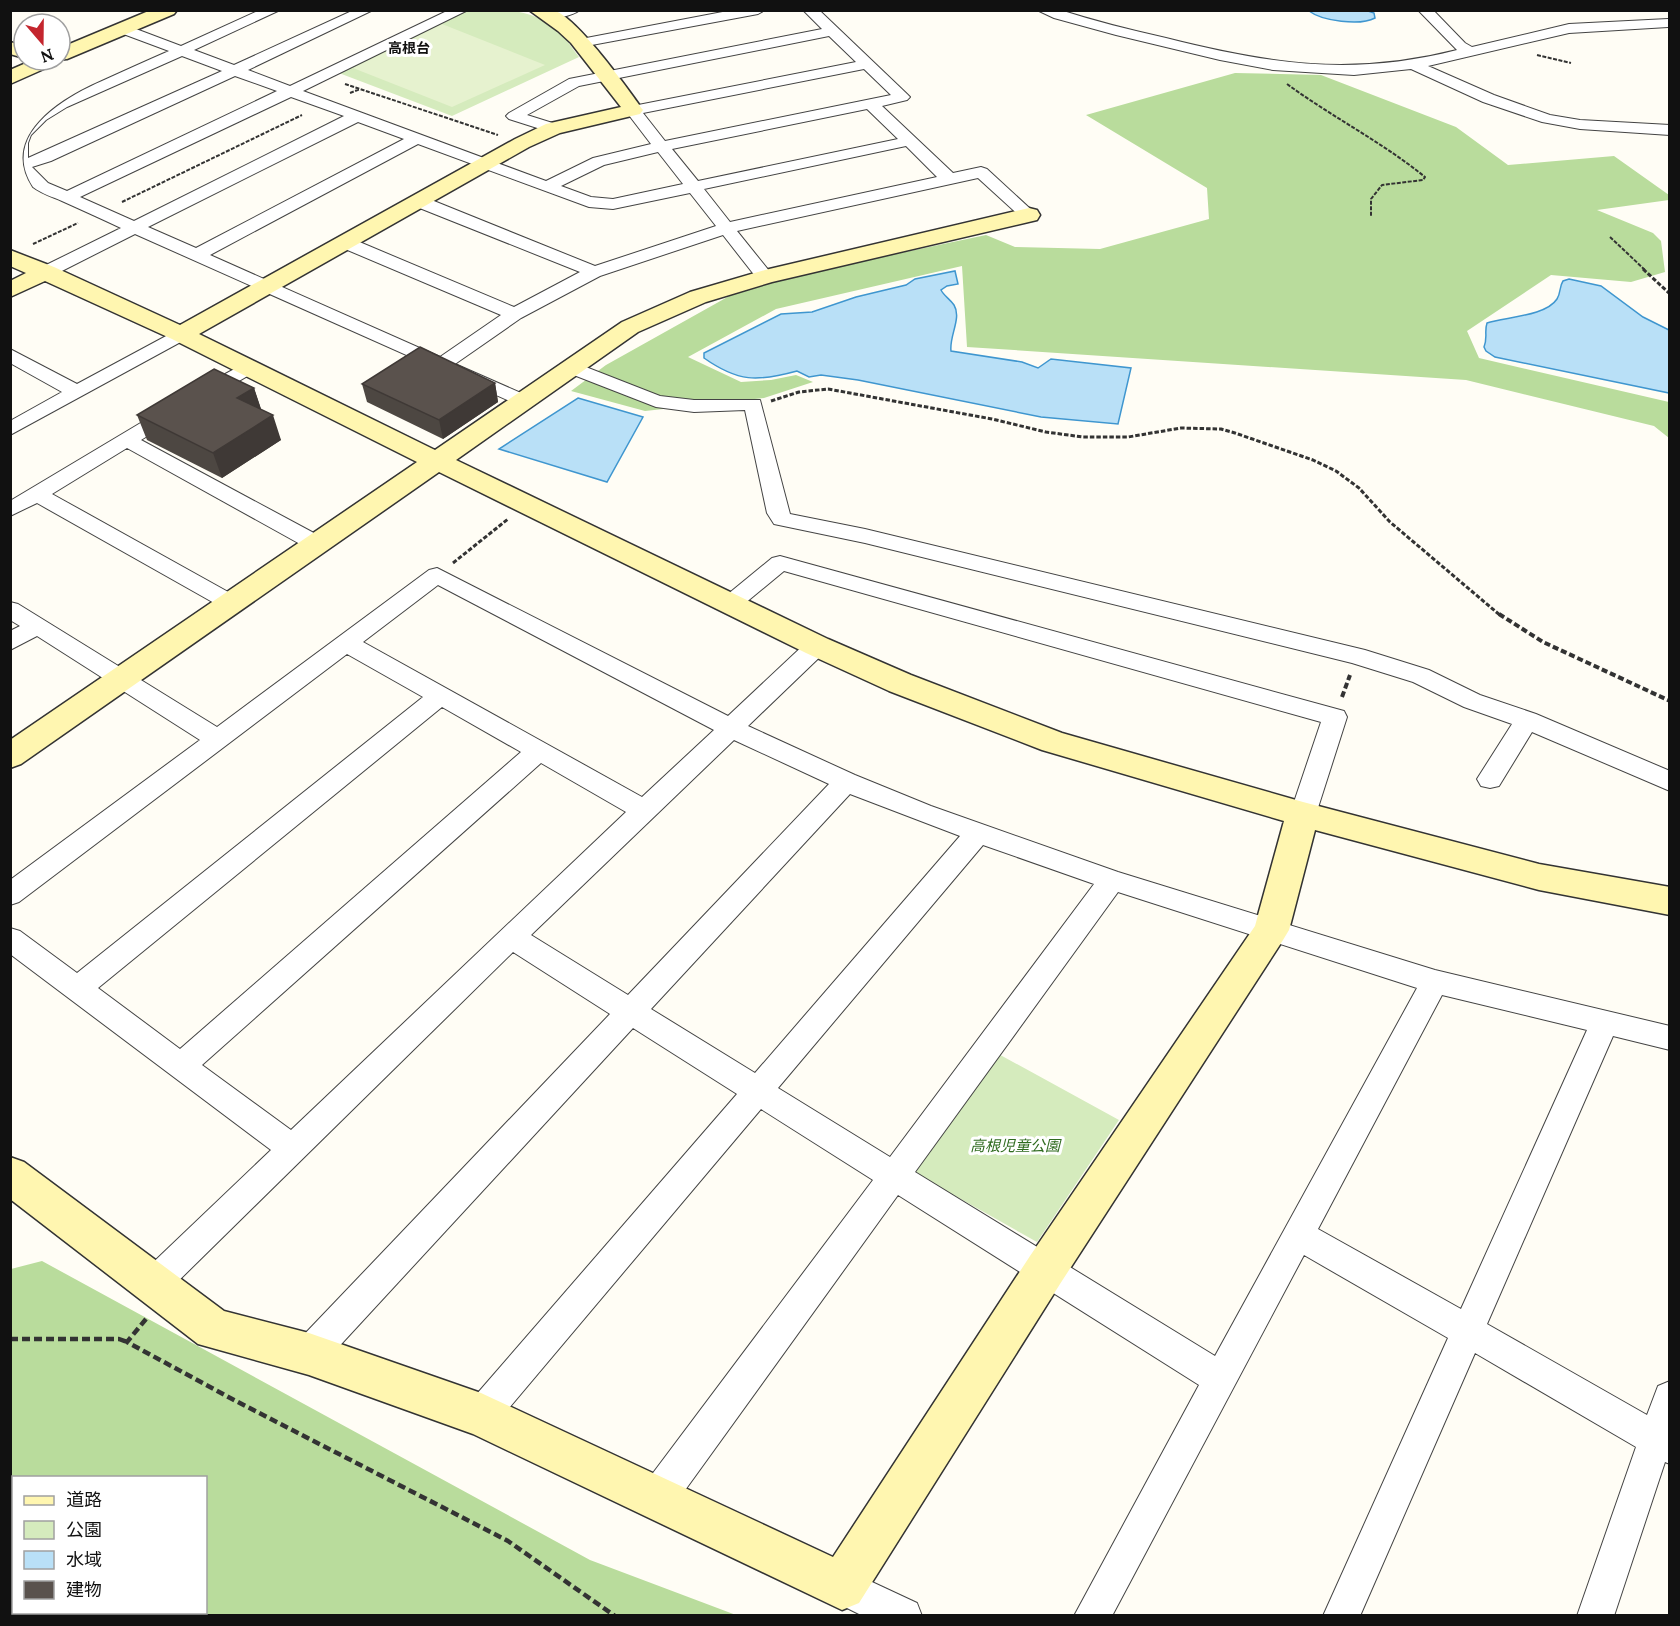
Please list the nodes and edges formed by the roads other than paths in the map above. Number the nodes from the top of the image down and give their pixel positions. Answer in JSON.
{"nodes":[{"id":1,"x":168,"y":10,"type":"edge"},
{"id":2,"x":273,"y":10,"type":"edge"},
{"id":3,"x":366,"y":10,"type":"edge"},
{"id":4,"x":461,"y":10,"type":"edge"},
{"id":5,"x":573,"y":10,"type":"edge"},
{"id":6,"x":758,"y":10,"type":"edge"},
{"id":7,"x":810,"y":10,"type":"edge"},
{"id":8,"x":1044,"y":10,"type":"edge"},
{"id":9,"x":1425,"y":10,"type":"edge"},
{"id":10,"x":543,"y":13,"type":"edge"},
{"id":11,"x":1668,"y":23,"type":"dead end"},
{"id":12,"x":123,"y":29,"type":"junction"},
{"id":13,"x":832,"y":31,"type":"junction"},
{"id":14,"x":581,"y":43,"type":"junction"},
{"id":15,"x":72,"y":50,"type":"edge"},
{"id":16,"x":181,"y":51,"type":"junction"},
{"id":17,"x":1471,"y":52,"type":"junction"},
{"id":18,"x":866,"y":64,"type":"junction"},
{"id":19,"x":1412,"y":64,"type":"junction"},
{"id":20,"x":235,"y":71,"type":"junction"},
{"id":21,"x":606,"y":74,"type":"junction"},
{"id":22,"x":291,"y":91,"type":"junction"},
{"id":23,"x":871,"y":104,"type":"junction"},
{"id":24,"x":633,"y":110,"type":"junction"},
{"id":25,"x":357,"y":116,"type":"junction"},
{"id":26,"x":553,"y":128,"type":"junction"},
{"id":27,"x":1670,"y":130,"type":"edge"},
{"id":28,"x":417,"y":138,"type":"junction"},
{"id":29,"x":909,"y":141,"type":"junction"},
{"id":30,"x":662,"y":146,"type":"junction"},
{"id":31,"x":485,"y":163,"type":"junction"},
{"id":32,"x":21,"y":165,"type":"junction"},
{"id":33,"x":949,"y":179,"type":"junction"},
{"id":34,"x":548,"y":186,"type":"junction"},
{"id":35,"x":694,"y":186,"type":"junction"},
{"id":36,"x":67,"y":197,"type":"junction"},
{"id":37,"x":418,"y":201,"type":"junction"},
{"id":38,"x":1029,"y":215,"type":"joint"},
{"id":39,"x":134,"y":227,"type":"junction"},
{"id":40,"x":727,"y":228,"type":"junction"},
{"id":41,"x":344,"y":242,"type":"junction"},
{"id":42,"x":196,"y":255,"type":"junction"},
{"id":43,"x":10,"y":256,"type":"edge"},
{"id":44,"x":46,"y":272,"type":"junction"},
{"id":45,"x":594,"y":272,"type":"junction"},
{"id":46,"x":765,"y":276,"type":"junction"},
{"id":47,"x":266,"y":286,"type":"junction"},
{"id":48,"x":10,"y":290,"type":"edge"},
{"id":49,"x":515,"y":314,"type":"junction"},
{"id":50,"x":181,"y":334,"type":"junction"},
{"id":51,"x":11,"y":356,"type":"edge"},
{"id":52,"x":442,"y":364,"type":"junction"},
{"id":53,"x":249,"y":367,"type":"junction"},
{"id":54,"x":573,"y":368,"type":"junction"},
{"id":55,"x":77,"y":392,"type":"junction"},
{"id":56,"x":524,"y":401,"type":"junction"},
{"id":57,"x":10,"y":429,"type":"edge"},
{"id":58,"x":128,"y":440,"type":"junction"},
{"id":59,"x":436,"y":461,"type":"junction"},
{"id":60,"x":37,"y":494,"type":"junction"},
{"id":61,"x":10,"y":510,"type":"edge"},
{"id":62,"x":317,"y":544,"type":"junction"},
{"id":63,"x":231,"y":603,"type":"junction"},
{"id":64,"x":730,"y":604,"type":"junction"},
{"id":65,"x":10,"y":609,"type":"edge"},
{"id":66,"x":37,"y":626,"type":"junction"},
{"id":67,"x":10,"y":642,"type":"edge"},
{"id":68,"x":346,"y":643,"type":"junction"},
{"id":69,"x":817,"y":646,"type":"junction"},
{"id":70,"x":121,"y":679,"type":"junction"},
{"id":71,"x":440,"y":696,"type":"junction"},
{"id":72,"x":1527,"y":720,"type":"junction"},
{"id":73,"x":731,"y":728,"type":"junction"},
{"id":74,"x":218,"y":740,"type":"junction"},
{"id":75,"x":539,"y":751,"type":"junction"},
{"id":76,"x":10,"y":756,"type":"edge"},
{"id":77,"x":1491,"y":779,"type":"dead end"},
{"id":78,"x":846,"y":782,"type":"junction"},
{"id":79,"x":1670,"y":782,"type":"edge"},
{"id":80,"x":646,"y":811,"type":"junction"},
{"id":81,"x":1303,"y":813,"type":"junction"},
{"id":82,"x":977,"y":834,"type":"junction"},
{"id":83,"x":1112,"y":880,"type":"junction"},
{"id":84,"x":10,"y":895,"type":"edge"},
{"id":85,"x":1670,"y":901,"type":"edge"},
{"id":86,"x":1271,"y":930,"type":"junction"},
{"id":87,"x":511,"y":937,"type":"junction"},
{"id":88,"x":10,"y":939,"type":"edge"},
{"id":89,"x":1435,"y":982,"type":"junction"},
{"id":90,"x":77,"y":989,"type":"junction"},
{"id":91,"x":630,"y":1011,"type":"junction"},
{"id":92,"x":1604,"y":1024,"type":"junction"},
{"id":93,"x":1670,"y":1038,"type":"edge"},
{"id":94,"x":181,"y":1066,"type":"junction"},
{"id":95,"x":758,"y":1090,"type":"junction"},
{"id":96,"x":294,"y":1149,"type":"junction"},
{"id":97,"x":10,"y":1175,"type":"edge"},
{"id":98,"x":893,"y":1175,"type":"junction"},
{"id":99,"x":1298,"y":1234,"type":"junction"},
{"id":100,"x":1046,"y":1270,"type":"junction"},
{"id":101,"x":159,"y":1290,"type":"junction"},
{"id":102,"x":1467,"y":1330,"type":"junction"},
{"id":103,"x":309,"y":1354,"type":"junction"},
{"id":104,"x":1220,"y":1378,"type":"junction"},
{"id":105,"x":1670,"y":1398,"type":"edge"},
{"id":106,"x":480,"y":1415,"type":"junction"},
{"id":107,"x":1663,"y":1443,"type":"edge"},
{"id":108,"x":657,"y":1498,"type":"junction"},
{"id":109,"x":842,"y":1586,"type":"junction"},
{"id":110,"x":904,"y":1616,"type":"edge"},
{"id":111,"x":1092,"y":1616,"type":"edge"},
{"id":112,"x":1341,"y":1616,"type":"edge"},
{"id":113,"x":1595,"y":1616,"type":"edge"}],
"edges":[{"from":1,"to":12,"type":"street"},
{"from":2,"to":16,"type":"street"},
{"from":3,"to":20,"type":"street"},
{"from":4,"to":22,"type":"street"},
{"from":5,"to":10,"type":"street"},
{"from":6,"to":14,"type":"street"},
{"from":7,"to":13,"type":"street"},
{"from":8,"to":19,"type":"street"},
{"from":9,"to":17,"type":"street"},
{"from":10,"to":14,"type":"street"},
{"from":11,"to":17,"type":"street"},
{"from":12,"to":15,"type":"street"},
{"from":12,"to":16,"type":"street"},
{"from":13,"to":18,"type":"street"},
{"from":13,"to":21,"type":"street"},
{"from":14,"to":21,"type":"street"},
{"from":16,"to":20,"type":"street"},
{"from":16,"to":32,"type":"street"},
{"from":17,"to":19,"type":"street"},
{"from":18,"to":23,"type":"street"},
{"from":18,"to":24,"type":"street"},
{"from":19,"to":27,"type":"street"},
{"from":20,"to":22,"type":"street"},
{"from":20,"to":32,"type":"street"},
{"from":21,"to":24,"type":"street"},
{"from":21,"to":26,"type":"street"},
{"from":22,"to":25,"type":"street"},
{"from":22,"to":36,"type":"street"},
{"from":23,"to":29,"type":"street"},
{"from":23,"to":30,"type":"street"},
{"from":24,"to":26,"type":"street"},
{"from":24,"to":30,"type":"street"},
{"from":25,"to":28,"type":"street"},
{"from":25,"to":39,"type":"street"},
{"from":26,"to":31,"type":"street"},
{"from":28,"to":31,"type":"street"},
{"from":28,"to":42,"type":"street"},
{"from":29,"to":33,"type":"street"},
{"from":29,"to":35,"type":"street"},
{"from":30,"to":34,"type":"street"},
{"from":30,"to":35,"type":"street"},
{"from":31,"to":34,"type":"street"},
{"from":31,"to":37,"type":"street"},
{"from":32,"to":36,"type":"street"},
{"from":33,"to":38,"type":"street"},
{"from":33,"to":40,"type":"street"},
{"from":34,"to":35,"type":"street"},
{"from":35,"to":40,"type":"street"},
{"from":36,"to":39,"type":"street"},
{"from":37,"to":41,"type":"street"},
{"from":37,"to":45,"type":"street"},
{"from":38,"to":46,"type":"street"},
{"from":39,"to":42,"type":"street"},
{"from":39,"to":44,"type":"street"},
{"from":40,"to":45,"type":"street"},
{"from":40,"to":46,"type":"street"},
{"from":41,"to":47,"type":"street"},
{"from":41,"to":49,"type":"street"},
{"from":42,"to":47,"type":"street"},
{"from":43,"to":44,"type":"street"},
{"from":44,"to":48,"type":"street"},
{"from":44,"to":50,"type":"street"},
{"from":45,"to":49,"type":"street"},
{"from":46,"to":54,"type":"street"},
{"from":47,"to":50,"type":"street"},
{"from":47,"to":52,"type":"street"},
{"from":49,"to":52,"type":"street"},
{"from":50,"to":53,"type":"street"},
{"from":50,"to":55,"type":"street"},
{"from":51,"to":55,"type":"street"},
{"from":52,"to":56,"type":"street"},
{"from":53,"to":58,"type":"street"},
{"from":53,"to":59,"type":"street"},
{"from":54,"to":56,"type":"street"},
{"from":54,"to":72,"type":"street"},
{"from":55,"to":57,"type":"street"},
{"from":56,"to":59,"type":"street"},
{"from":58,"to":60,"type":"street"},
{"from":58,"to":62,"type":"street"},
{"from":59,"to":62,"type":"street"},
{"from":59,"to":64,"type":"street"},
{"from":60,"to":61,"type":"street"},
{"from":60,"to":63,"type":"street"},
{"from":62,"to":63,"type":"street"},
{"from":63,"to":70,"type":"street"},
{"from":64,"to":69,"type":"street"},
{"from":64,"to":81,"type":"street"},
{"from":65,"to":66,"type":"street"},
{"from":66,"to":67,"type":"street"},
{"from":66,"to":70,"type":"street"},
{"from":68,"to":71,"type":"street"},
{"from":68,"to":73,"type":"street"},
{"from":68,"to":74,"type":"street"},
{"from":69,"to":73,"type":"street"},
{"from":69,"to":81,"type":"street"},
{"from":70,"to":74,"type":"street"},
{"from":70,"to":76,"type":"street"},
{"from":71,"to":75,"type":"street"},
{"from":71,"to":90,"type":"street"},
{"from":72,"to":77,"type":"street"},
{"from":72,"to":79,"type":"street"},
{"from":73,"to":78,"type":"street"},
{"from":73,"to":80,"type":"street"},
{"from":74,"to":84,"type":"street"},
{"from":75,"to":80,"type":"street"},
{"from":75,"to":94,"type":"street"},
{"from":78,"to":82,"type":"street"},
{"from":78,"to":91,"type":"street"},
{"from":80,"to":87,"type":"street"},
{"from":81,"to":85,"type":"street"},
{"from":81,"to":86,"type":"street"},
{"from":82,"to":83,"type":"street"},
{"from":82,"to":95,"type":"street"},
{"from":83,"to":86,"type":"street"},
{"from":83,"to":98,"type":"street"},
{"from":86,"to":89,"type":"street"},
{"from":86,"to":100,"type":"street"},
{"from":87,"to":91,"type":"street"},
{"from":87,"to":96,"type":"street"},
{"from":88,"to":90,"type":"street"},
{"from":89,"to":92,"type":"street"},
{"from":89,"to":99,"type":"street"},
{"from":90,"to":94,"type":"street"},
{"from":91,"to":95,"type":"street"},
{"from":91,"to":103,"type":"street"},
{"from":92,"to":93,"type":"street"},
{"from":92,"to":102,"type":"street"},
{"from":94,"to":96,"type":"street"},
{"from":95,"to":98,"type":"street"},
{"from":95,"to":106,"type":"street"},
{"from":96,"to":101,"type":"street"},
{"from":97,"to":101,"type":"street"},
{"from":98,"to":100,"type":"street"},
{"from":98,"to":108,"type":"street"},
{"from":99,"to":102,"type":"street"},
{"from":99,"to":104,"type":"street"},
{"from":100,"to":104,"type":"street"},
{"from":100,"to":109,"type":"street"},
{"from":101,"to":103,"type":"street"},
{"from":102,"to":107,"type":"street"},
{"from":102,"to":112,"type":"street"},
{"from":103,"to":106,"type":"street"},
{"from":104,"to":111,"type":"street"},
{"from":105,"to":107,"type":"street"},
{"from":106,"to":108,"type":"street"},
{"from":107,"to":113,"type":"street"},
{"from":108,"to":109,"type":"street"},
{"from":109,"to":110,"type":"street"}]}
